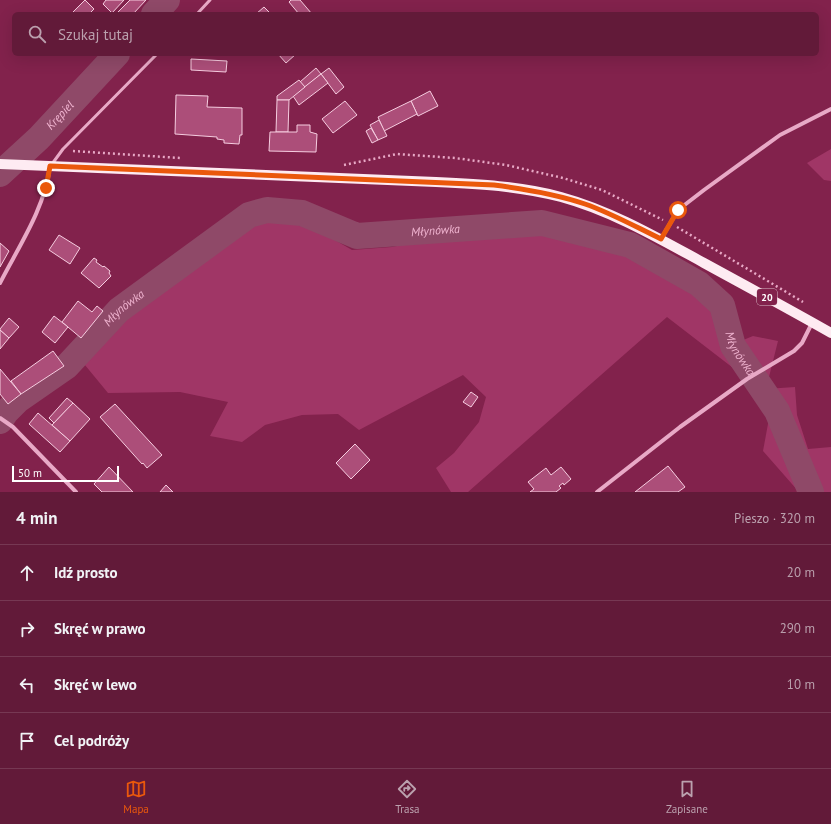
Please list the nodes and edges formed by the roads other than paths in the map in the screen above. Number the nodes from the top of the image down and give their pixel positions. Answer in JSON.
{"nodes":[{"id":1,"x":210,"y":0,"type":"edge"},
{"id":2,"x":198,"y":12,"type":"edge"},
{"id":3,"x":155,"y":56,"type":"edge"},
{"id":4,"x":831,"y":109,"type":"edge"},
{"id":5,"x":0,"y":164,"type":"edge"},
{"id":6,"x":50,"y":166,"type":"junction"},
{"id":7,"x":661,"y":239,"type":"junction"},
{"id":8,"x":0,"y":283,"type":"edge"},
{"id":9,"x":812,"y":322,"type":"junction"},
{"id":10,"x":831,"y":333,"type":"edge"},
{"id":11,"x":0,"y":418,"type":"edge"},
{"id":12,"x":76,"y":492,"type":"edge"},
{"id":13,"x":597,"y":492,"type":"edge"}],
"edges":[{"from":1,"to":2,"type":"lane"},
{"from":3,"to":6,"type":"lane"},
{"from":4,"to":7,"type":"street"},
{"from":5,"to":6,"type":"main road","number":"20"},
{"from":6,"to":7,"type":"main road","number":"20"},
{"from":6,"to":8,"type":"street"},
{"from":7,"to":9,"type":"main road","number":"20"},
{"from":9,"to":10,"type":"main road","number":"20"},
{"from":9,"to":13,"type":"street"},
{"from":11,"to":12,"type":"street"}]}
